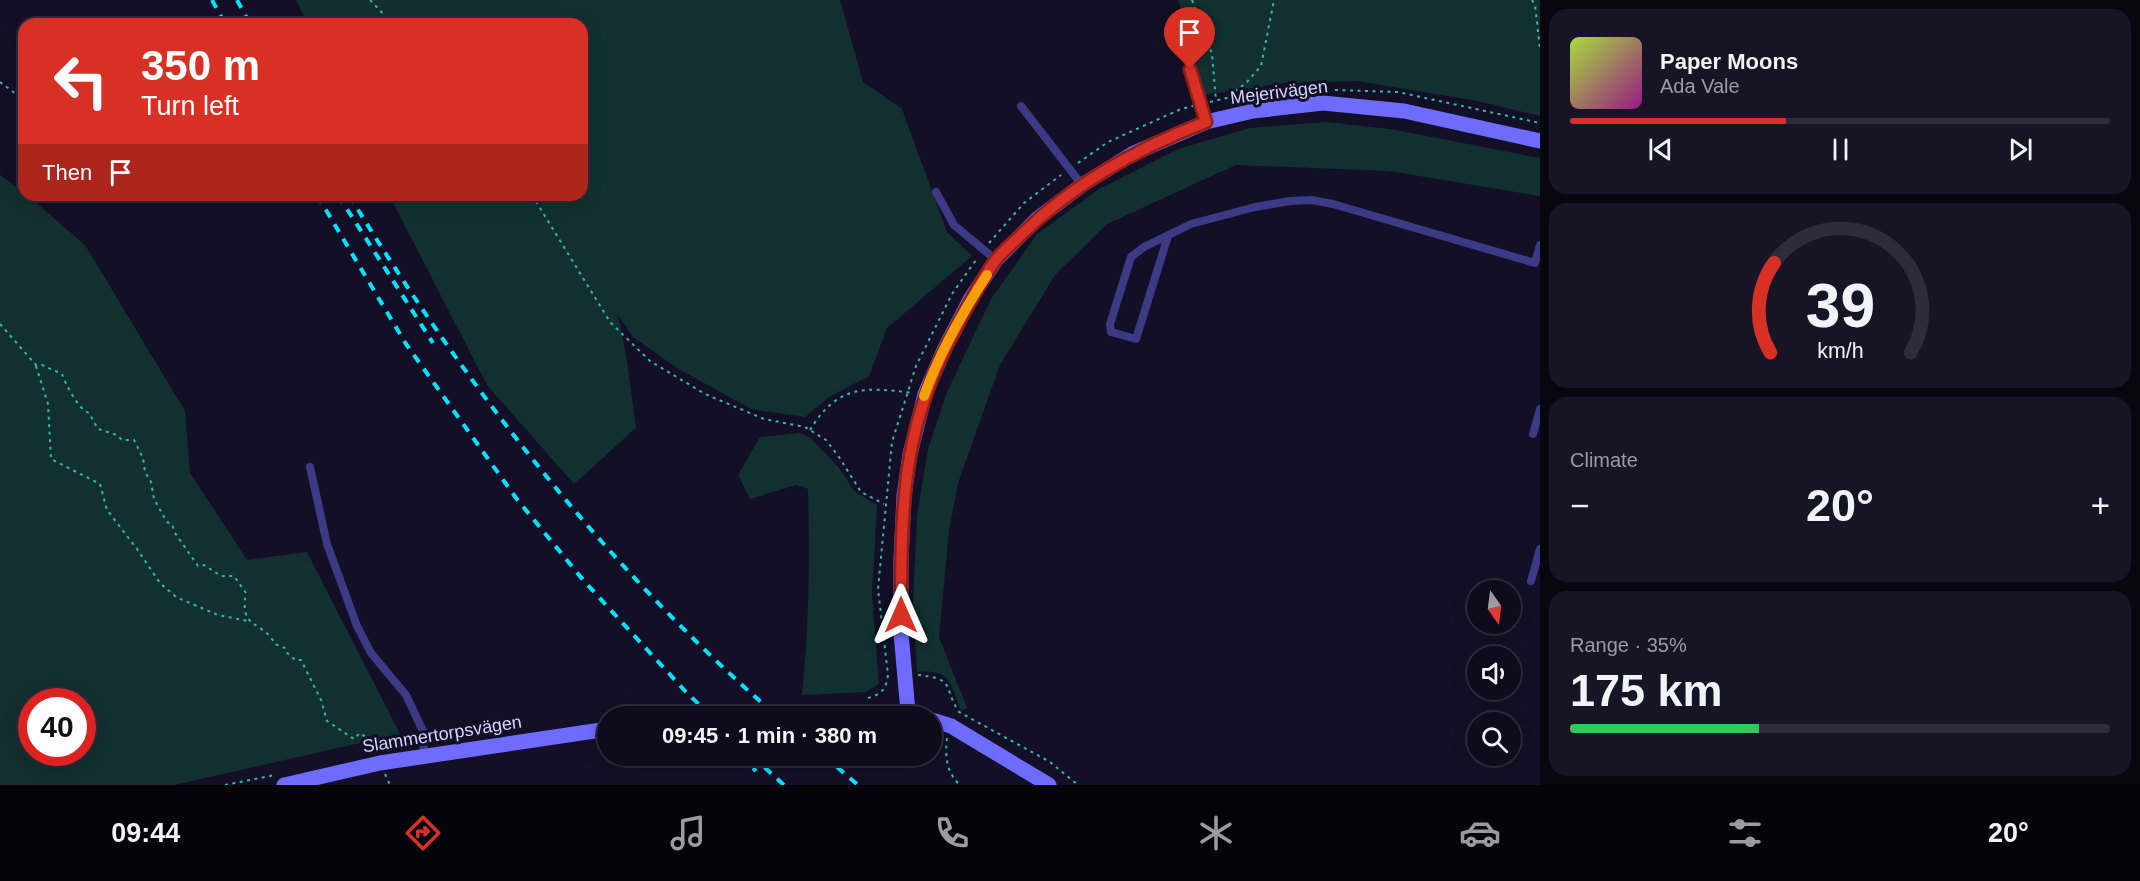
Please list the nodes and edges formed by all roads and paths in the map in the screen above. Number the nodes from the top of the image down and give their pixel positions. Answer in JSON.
{"nodes":[{"id":1,"x":370,"y":0,"type":"edge"},
{"id":2,"x":1192,"y":0,"type":"edge"},
{"id":3,"x":1274,"y":0,"type":"edge"},
{"id":4,"x":1532,"y":0,"type":"edge"},
{"id":5,"x":387,"y":18,"type":"edge"},
{"id":6,"x":1180,"y":33,"type":"dead end"},
{"id":7,"x":1540,"y":49,"type":"edge"},
{"id":8,"x":0,"y":82,"type":"edge"},
{"id":9,"x":1323,"y":89,"type":"dead end"},
{"id":10,"x":1334,"y":89,"type":"dead end"},
{"id":11,"x":18,"y":96,"type":"edge"},
{"id":12,"x":1227,"y":98,"type":"junction"},
{"id":13,"x":1216,"y":101,"type":"junction"},
{"id":14,"x":1201,"y":105,"type":"junction"},
{"id":15,"x":1021,"y":106,"type":"dead end"},
{"id":16,"x":1206,"y":122,"type":"junction"},
{"id":17,"x":1540,"y":123,"type":"edge"},
{"id":18,"x":1540,"y":141,"type":"edge"},
{"id":19,"x":1070,"y":169,"type":"junction"},
{"id":20,"x":1082,"y":185,"type":"junction"},
{"id":21,"x":936,"y":192,"type":"dead end"},
{"id":22,"x":536,"y":201,"type":"edge"},
{"id":23,"x":1168,"y":236,"type":"junction"},
{"id":24,"x":1540,"y":245,"type":"edge"},
{"id":25,"x":983,"y":249,"type":"junction"},
{"id":26,"x":996,"y":260,"type":"junction"},
{"id":27,"x":0,"y":324,"type":"edge"},
{"id":28,"x":36,"y":365,"type":"junction"},
{"id":29,"x":908,"y":392,"type":"junction"},
{"id":30,"x":925,"y":394,"type":"junction"},
{"id":31,"x":1540,"y":409,"type":"edge"},
{"id":32,"x":810,"y":430,"type":"junction"},
{"id":33,"x":1533,"y":434,"type":"dead end"},
{"id":34,"x":310,"y":467,"type":"dead end"},
{"id":35,"x":885,"y":504,"type":"junction"},
{"id":36,"x":1540,"y":549,"type":"edge"},
{"id":37,"x":1531,"y":581,"type":"dead end"},
{"id":38,"x":248,"y":621,"type":"junction"},
{"id":39,"x":896,"y":674,"type":"junction"},
{"id":40,"x":864,"y":699,"type":"dead end"},
{"id":41,"x":911,"y":706,"type":"edge"},
{"id":42,"x":942,"y":723,"type":"edge"},
{"id":43,"x":951,"y":726,"type":"junction"},
{"id":44,"x":597,"y":730,"type":"edge"},
{"id":45,"x":378,"y":753,"type":"dead end"},
{"id":46,"x":424,"y":756,"type":"junction"},
{"id":47,"x":284,"y":785,"type":"edge"},
{"id":48,"x":960,"y":785,"type":"edge"},
{"id":49,"x":1049,"y":785,"type":"edge"},
{"id":50,"x":1078,"y":785,"type":"edge"}],
"edges":[{"from":1,"to":5,"type":"path"},
{"from":2,"to":13,"type":"path"},
{"from":3,"to":12,"type":"path"},
{"from":4,"to":7,"type":"path"},
{"from":6,"to":14,"type":"lane"},
{"from":8,"to":11,"type":"path"},
{"from":9,"to":12,"type":"path"},
{"from":10,"to":17,"type":"path"},
{"from":12,"to":13,"type":"path"},
{"from":13,"to":14,"type":"path"},
{"from":14,"to":16,"type":"lane"},
{"from":14,"to":19,"type":"path"},
{"from":15,"to":19,"type":"lane"},
{"from":16,"to":18,"type":"street","name":"Mejerivägen"},
{"from":16,"to":20,"type":"street","name":"Mejerivägen"},
{"from":19,"to":20,"type":"lane"},
{"from":19,"to":25,"type":"path"},
{"from":20,"to":26,"type":"street","name":"Mejerivägen"},
{"from":21,"to":25,"type":"lane"},
{"from":22,"to":32,"type":"path"},
{"from":23,"to":23,"type":"lane"},
{"from":23,"to":24,"type":"lane"},
{"from":25,"to":26,"type":"lane"},
{"from":25,"to":29,"type":"path"},
{"from":26,"to":30,"type":"street","name":"Mejerivägen"},
{"from":27,"to":28,"type":"path"},
{"from":28,"to":38,"type":"path"},
{"from":28,"to":38,"type":"path"},
{"from":29,"to":30,"type":"path"},
{"from":29,"to":32,"type":"path"},
{"from":29,"to":35,"type":"path"},
{"from":30,"to":39,"type":"street","name":"Mejerivägen"},
{"from":31,"to":33,"type":"lane"},
{"from":32,"to":35,"type":"path"},
{"from":34,"to":46,"type":"lane"},
{"from":35,"to":39,"type":"path"},
{"from":36,"to":37,"type":"lane"},
{"from":38,"to":45,"type":"path"},
{"from":39,"to":40,"type":"path"},
{"from":39,"to":41,"type":"street","name":"Mejerivägen"},
{"from":39,"to":50,"type":"path"},
{"from":42,"to":43,"type":"street"},
{"from":43,"to":48,"type":"path"},
{"from":43,"to":49,"type":"street"},
{"from":44,"to":46,"type":"street","name":"Slammertorpsvägen"},
{"from":46,"to":47,"type":"street","name":"Slammertorpsvägen"}]}
